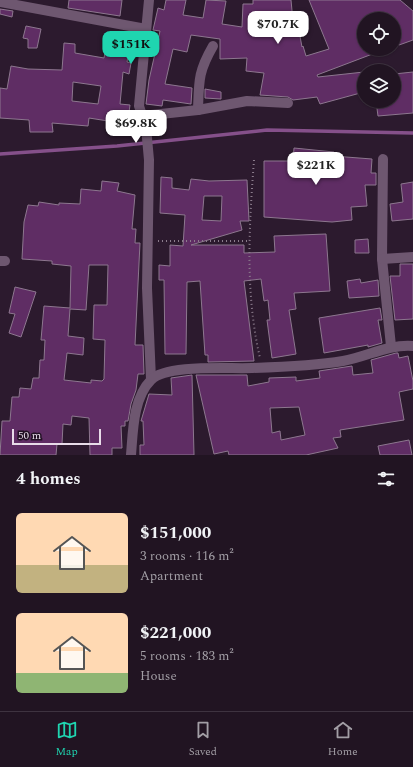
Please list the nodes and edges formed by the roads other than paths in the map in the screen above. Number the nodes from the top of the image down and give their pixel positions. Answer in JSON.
{"nodes":[{"id":1,"x":149,"y":0,"type":"edge"},
{"id":2,"x":0,"y":2,"type":"edge"},
{"id":3,"x":146,"y":29,"type":"junction"},
{"id":4,"x":213,"y":46,"type":"dead end"},
{"id":5,"x":288,"y":103,"type":"dead end"},
{"id":6,"x":198,"y":110,"type":"junction"},
{"id":7,"x":142,"y":116,"type":"junction"},
{"id":8,"x":384,"y":159,"type":"dead end"},
{"id":9,"x":413,"y":257,"type":"edge"},
{"id":10,"x":382,"y":260,"type":"junction"},
{"id":11,"x":391,"y":346,"type":"junction"},
{"id":12,"x":413,"y":346,"type":"edge"},
{"id":13,"x":151,"y":379,"type":"junction"},
{"id":14,"x":131,"y":455,"type":"edge"}],
"edges":[{"from":1,"to":3,"type":"street"},
{"from":2,"to":3,"type":"street"},
{"from":3,"to":7,"type":"street"},
{"from":4,"to":6,"type":"street"},
{"from":5,"to":6,"type":"street"},
{"from":6,"to":7,"type":"street"},
{"from":7,"to":13,"type":"street"},
{"from":8,"to":10,"type":"street"},
{"from":9,"to":10,"type":"street"},
{"from":10,"to":11,"type":"street"},
{"from":11,"to":12,"type":"street"},
{"from":11,"to":13,"type":"street"},
{"from":13,"to":14,"type":"street"}]}
